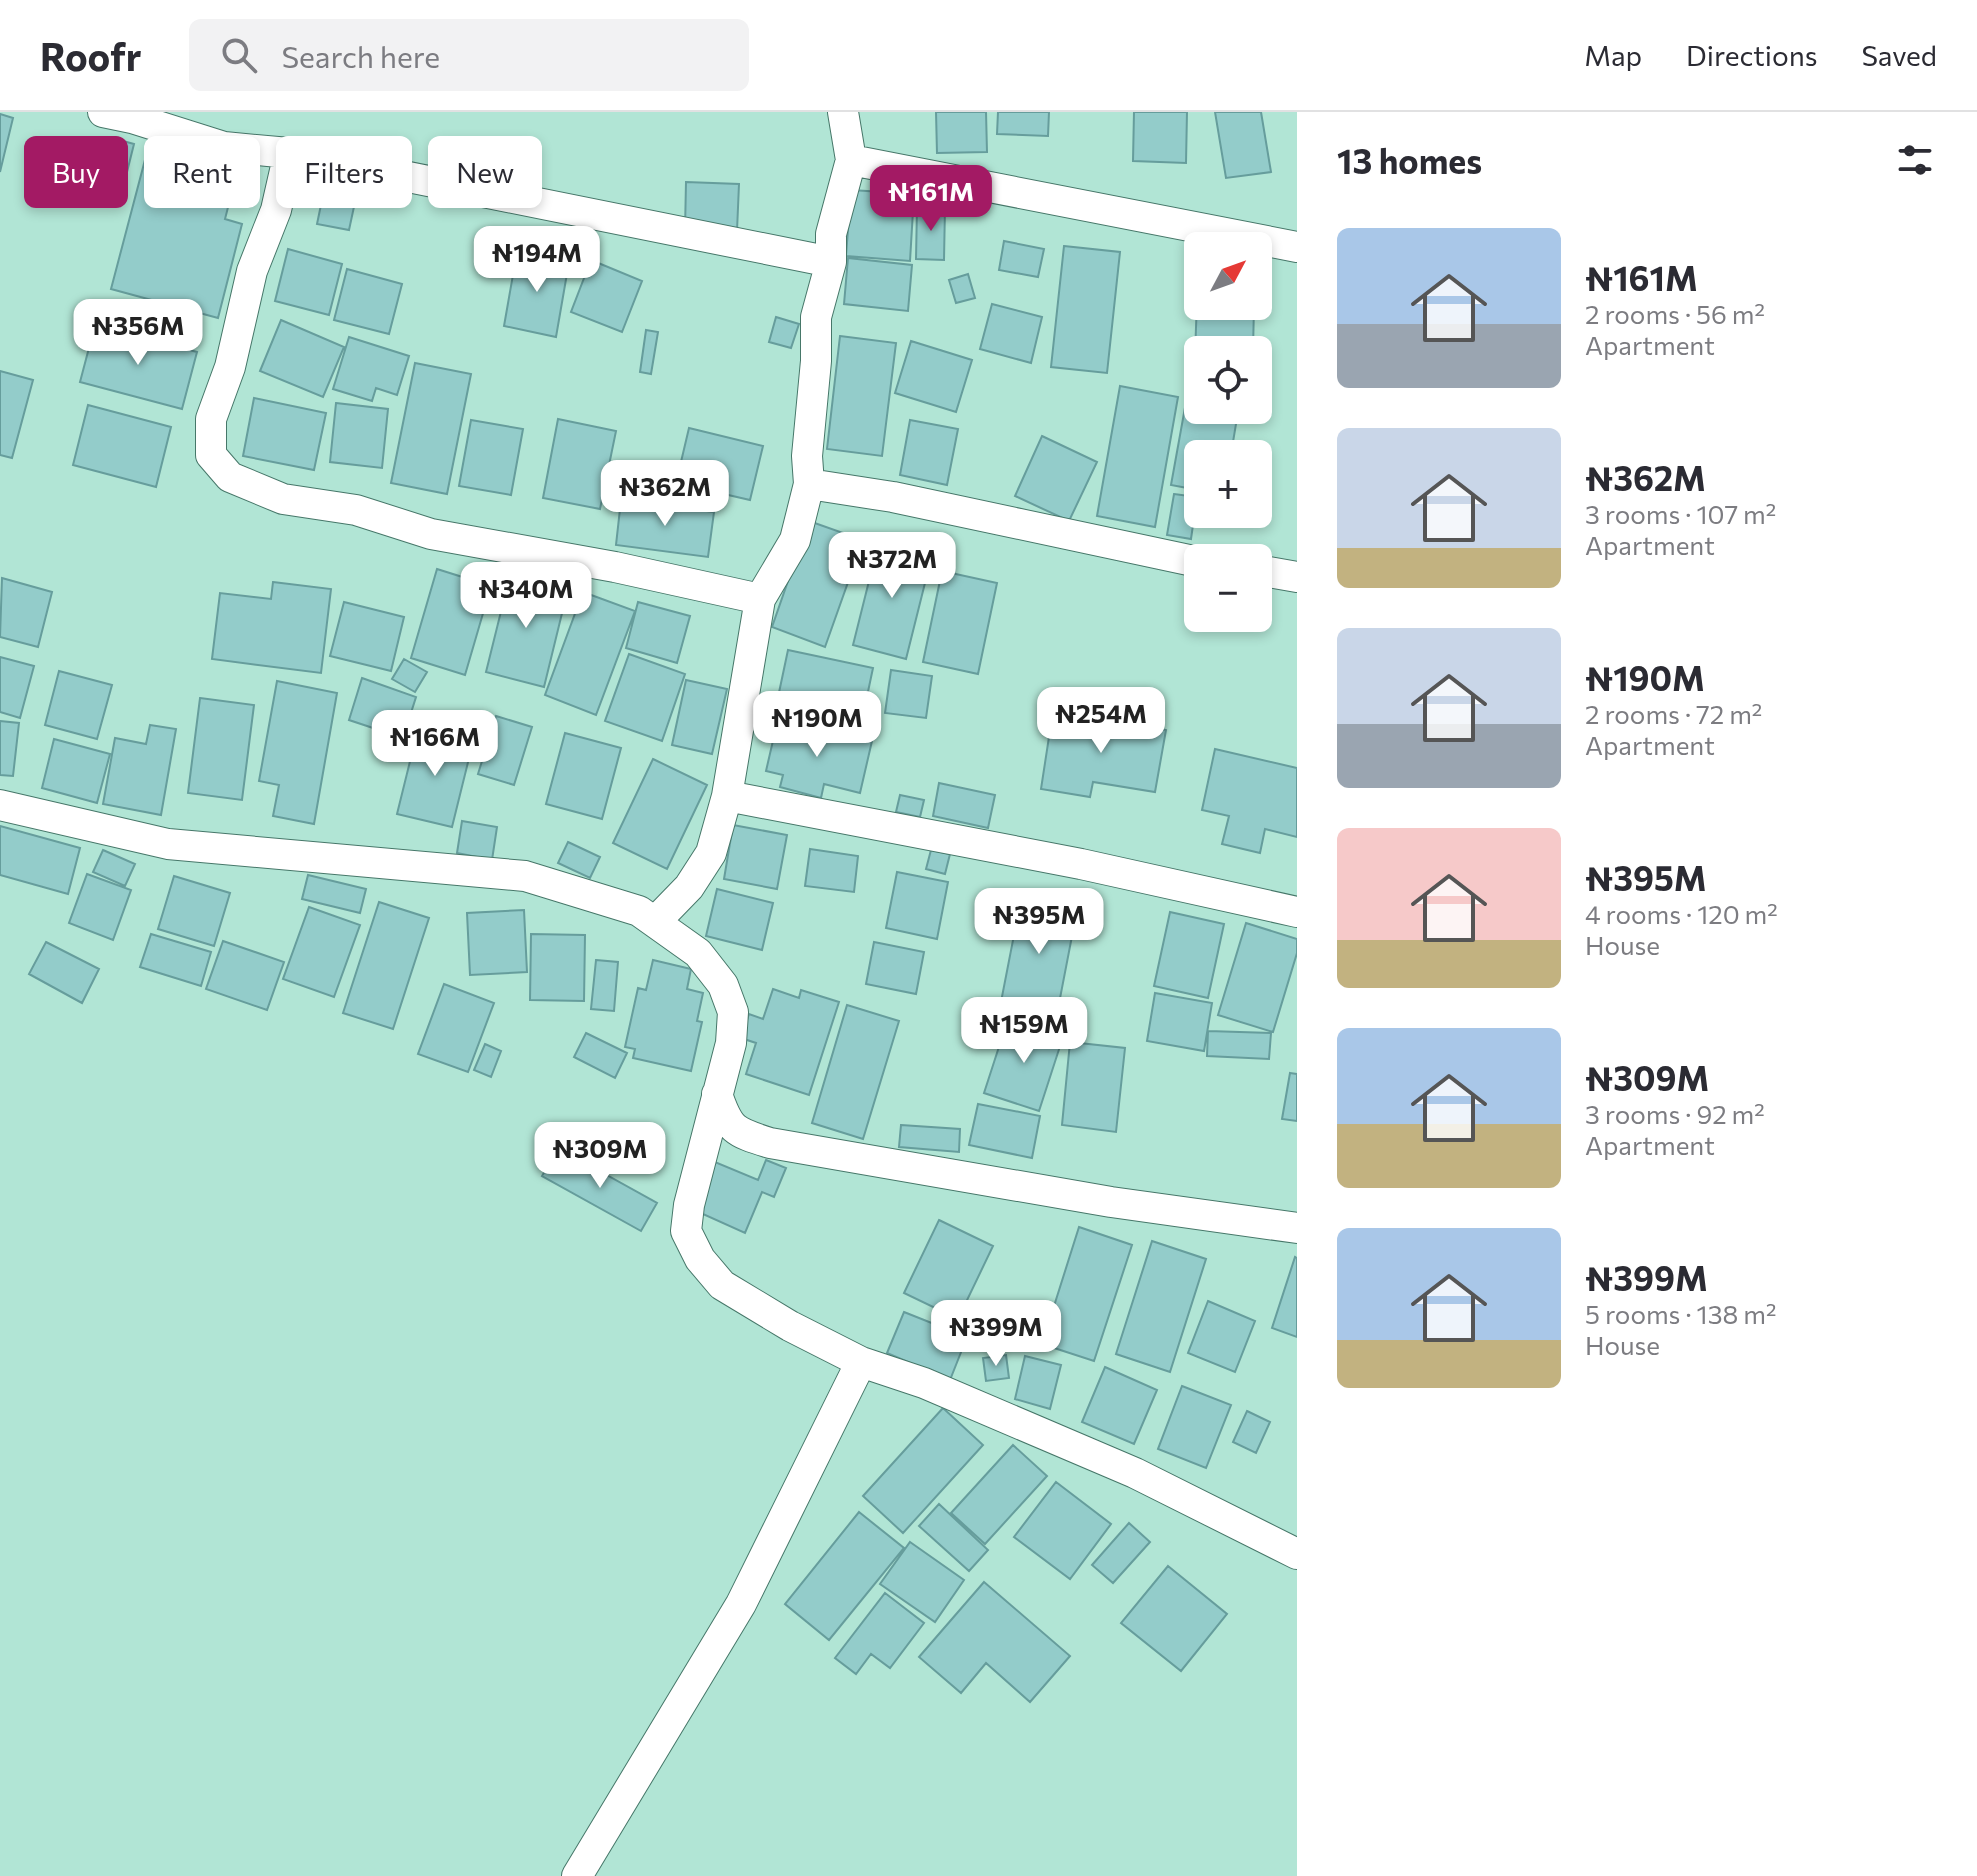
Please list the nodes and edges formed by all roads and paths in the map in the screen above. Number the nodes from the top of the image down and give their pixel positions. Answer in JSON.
{"nodes":[{"id":1,"x":103,"y":112,"type":"edge"},
{"id":2,"x":843,"y":112,"type":"edge"},
{"id":3,"x":276,"y":152,"type":"edge"},
{"id":4,"x":851,"y":160,"type":"junction"},
{"id":5,"x":412,"y":178,"type":"edge"},
{"id":6,"x":276,"y":208,"type":"edge"},
{"id":7,"x":1297,"y":247,"type":"edge"},
{"id":8,"x":831,"y":262,"type":"junction"},
{"id":9,"x":809,"y":484,"type":"junction"},
{"id":10,"x":1184,"y":559,"type":"edge"},
{"id":11,"x":1272,"y":573,"type":"edge"},
{"id":12,"x":1297,"y":577,"type":"edge"},
{"id":13,"x":760,"y":599,"type":"junction"},
{"id":14,"x":727,"y":796,"type":"junction"},
{"id":15,"x":0,"y":805,"type":"edge"},
{"id":16,"x":1297,"y":912,"type":"edge"},
{"id":17,"x":655,"y":922,"type":"junction"},
{"id":18,"x":717,"y":1094,"type":"junction"},
{"id":19,"x":1297,"y":1228,"type":"edge"},
{"id":20,"x":861,"y":1362,"type":"junction"},
{"id":21,"x":1297,"y":1554,"type":"edge"},
{"id":22,"x":577,"y":1876,"type":"edge"}],
"edges":[{"from":1,"to":3,"type":"street"},
{"from":2,"to":4,"type":"street"},
{"from":4,"to":7,"type":"street"},
{"from":4,"to":8,"type":"street"},
{"from":5,"to":8,"type":"street"},
{"from":6,"to":13,"type":"street"},
{"from":8,"to":9,"type":"street"},
{"from":9,"to":10,"type":"street"},
{"from":9,"to":13,"type":"street"},
{"from":11,"to":12,"type":"street"},
{"from":13,"to":14,"type":"street"},
{"from":14,"to":16,"type":"street"},
{"from":14,"to":17,"type":"street"},
{"from":15,"to":17,"type":"street"},
{"from":17,"to":18,"type":"street"},
{"from":18,"to":19,"type":"street"},
{"from":18,"to":20,"type":"street"},
{"from":20,"to":21,"type":"street"},
{"from":20,"to":22,"type":"street"}]}
